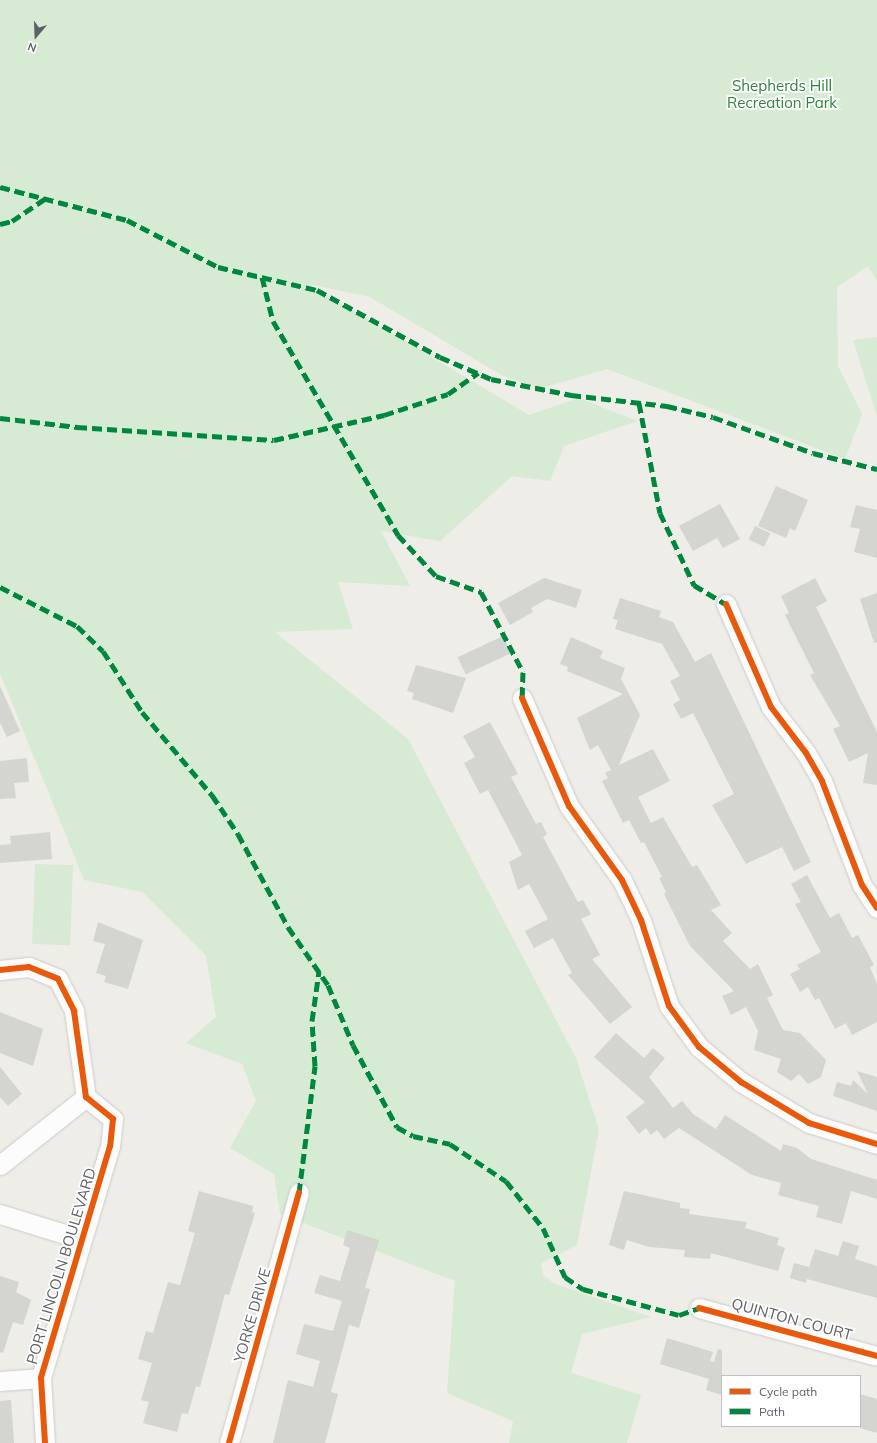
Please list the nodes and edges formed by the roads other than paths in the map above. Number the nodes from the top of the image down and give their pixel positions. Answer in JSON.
{"nodes":[{"id":1,"x":726,"y":604,"type":"dead end"},
{"id":2,"x":522,"y":698,"type":"dead end"},
{"id":3,"x":877,"y":908,"type":"edge"},
{"id":4,"x":0,"y":970,"type":"edge"},
{"id":5,"x":86,"y":1097,"type":"junction"},
{"id":6,"x":877,"y":1144,"type":"edge"},
{"id":7,"x":0,"y":1165,"type":"edge"},
{"id":8,"x":299,"y":1193,"type":"dead end"},
{"id":9,"x":0,"y":1214,"type":"edge"},
{"id":10,"x":81,"y":1239,"type":"junction"},
{"id":11,"x":699,"y":1308,"type":"dead end"},
{"id":12,"x":877,"y":1356,"type":"edge"},
{"id":13,"x":41,"y":1378,"type":"junction"},
{"id":14,"x":0,"y":1380,"type":"edge"},
{"id":15,"x":46,"y":1443,"type":"edge"},
{"id":16,"x":229,"y":1443,"type":"edge"}],
"edges":[{"from":1,"to":3,"type":"street"},
{"from":2,"to":6,"type":"street"},
{"from":4,"to":5,"type":"street"},
{"from":5,"to":7,"type":"street"},
{"from":5,"to":10,"type":"street","name":"PORT LINCOLN BOULEVARD"},
{"from":8,"to":16,"type":"street","name":"YORKE DRIVE"},
{"from":9,"to":10,"type":"street"},
{"from":10,"to":13,"type":"street","name":"PORT LINCOLN BOULEVARD"},
{"from":11,"to":12,"type":"street","name":"QUINTON COURT"},
{"from":13,"to":14,"type":"street"},
{"from":13,"to":15,"type":"street","name":"PORT LINCOLN BOULEVARD"}]}
